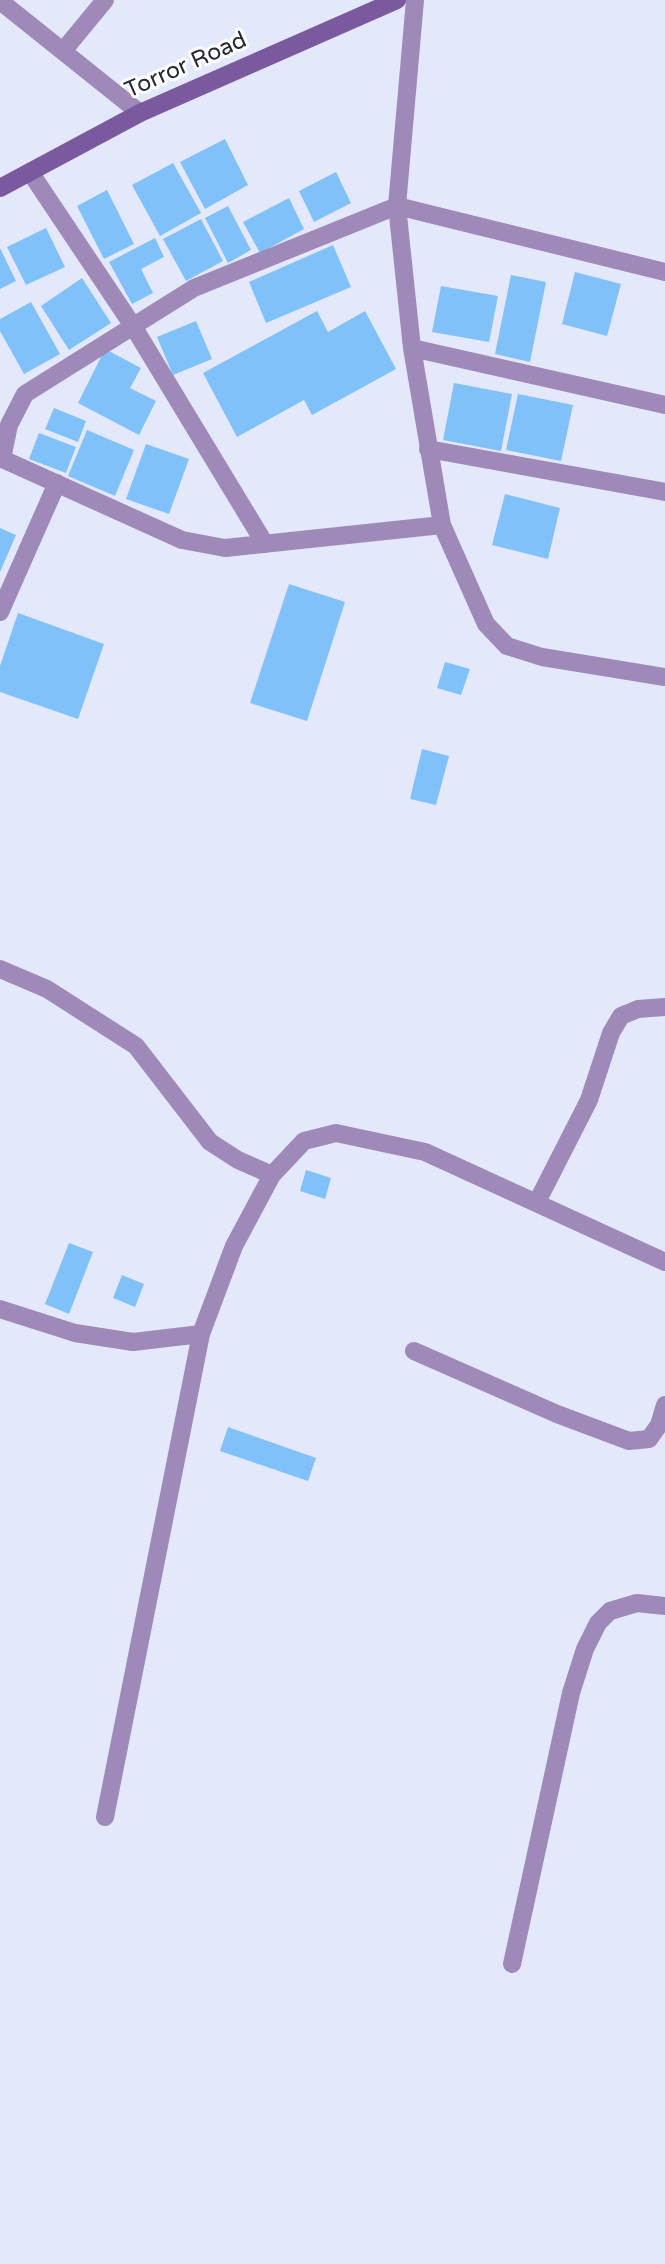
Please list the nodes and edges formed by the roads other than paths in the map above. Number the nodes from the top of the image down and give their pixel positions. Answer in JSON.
{"nodes":[{"id":1,"x":105,"y":0,"type":"edge"},
{"id":2,"x":397,"y":0,"type":"edge"},
{"id":3,"x":415,"y":0,"type":"edge"},
{"id":4,"x":0,"y":1,"type":"edge"},
{"id":5,"x":63,"y":51,"type":"junction"},
{"id":6,"x":140,"y":113,"type":"junction"},
{"id":7,"x":30,"y":172,"type":"junction"},
{"id":8,"x":0,"y":188,"type":"edge"},
{"id":9,"x":397,"y":206,"type":"junction"},
{"id":10,"x":665,"y":272,"type":"edge"},
{"id":11,"x":132,"y":327,"type":"junction"},
{"id":12,"x":412,"y":348,"type":"junction"},
{"id":13,"x":665,"y":405,"type":"edge"},
{"id":14,"x":428,"y":449,"type":"junction"},
{"id":15,"x":1,"y":458,"type":"edge"},
{"id":16,"x":57,"y":483,"type":"junction"},
{"id":17,"x":665,"y":492,"type":"edge"},
{"id":18,"x":442,"y":525,"type":"junction"},
{"id":19,"x":265,"y":544,"type":"junction"},
{"id":20,"x":0,"y":612,"type":"edge"},
{"id":21,"x":665,"y":677,"type":"edge"},
{"id":22,"x":0,"y":969,"type":"edge"},
{"id":23,"x":665,"y":1007,"type":"edge"},
{"id":24,"x":272,"y":1175,"type":"junction"},
{"id":25,"x":537,"y":1202,"type":"junction"},
{"id":26,"x":665,"y":1262,"type":"edge"},
{"id":27,"x":0,"y":1309,"type":"edge"},
{"id":28,"x":201,"y":1334,"type":"junction"},
{"id":29,"x":414,"y":1351,"type":"dead end"},
{"id":30,"x":665,"y":1405,"type":"edge"},
{"id":31,"x":662,"y":1427,"type":"edge"},
{"id":32,"x":665,"y":1606,"type":"edge"},
{"id":33,"x":105,"y":1817,"type":"dead end"},
{"id":34,"x":512,"y":1964,"type":"dead end"}],
"edges":[{"from":1,"to":5,"type":"street"},
{"from":2,"to":6,"type":"street","name":"Torror Road"},
{"from":3,"to":9,"type":"street"},
{"from":4,"to":5,"type":"street"},
{"from":5,"to":6,"type":"street"},
{"from":6,"to":7,"type":"street","name":"Torror Road"},
{"from":7,"to":8,"type":"street","name":"Torror Road"},
{"from":7,"to":11,"type":"street"},
{"from":9,"to":10,"type":"street"},
{"from":9,"to":11,"type":"street"},
{"from":9,"to":12,"type":"street"},
{"from":11,"to":15,"type":"street"},
{"from":11,"to":19,"type":"street"},
{"from":12,"to":13,"type":"street"},
{"from":12,"to":14,"type":"street"},
{"from":14,"to":17,"type":"street"},
{"from":14,"to":18,"type":"street"},
{"from":15,"to":16,"type":"street"},
{"from":16,"to":19,"type":"street"},
{"from":16,"to":20,"type":"street"},
{"from":18,"to":19,"type":"street"},
{"from":18,"to":21,"type":"street"},
{"from":22,"to":24,"type":"street"},
{"from":23,"to":25,"type":"street"},
{"from":24,"to":25,"type":"street"},
{"from":24,"to":28,"type":"street"},
{"from":25,"to":26,"type":"street"},
{"from":27,"to":28,"type":"street"},
{"from":28,"to":33,"type":"street"},
{"from":29,"to":31,"type":"street"},
{"from":30,"to":31,"type":"street"},
{"from":32,"to":34,"type":"street"}]}
